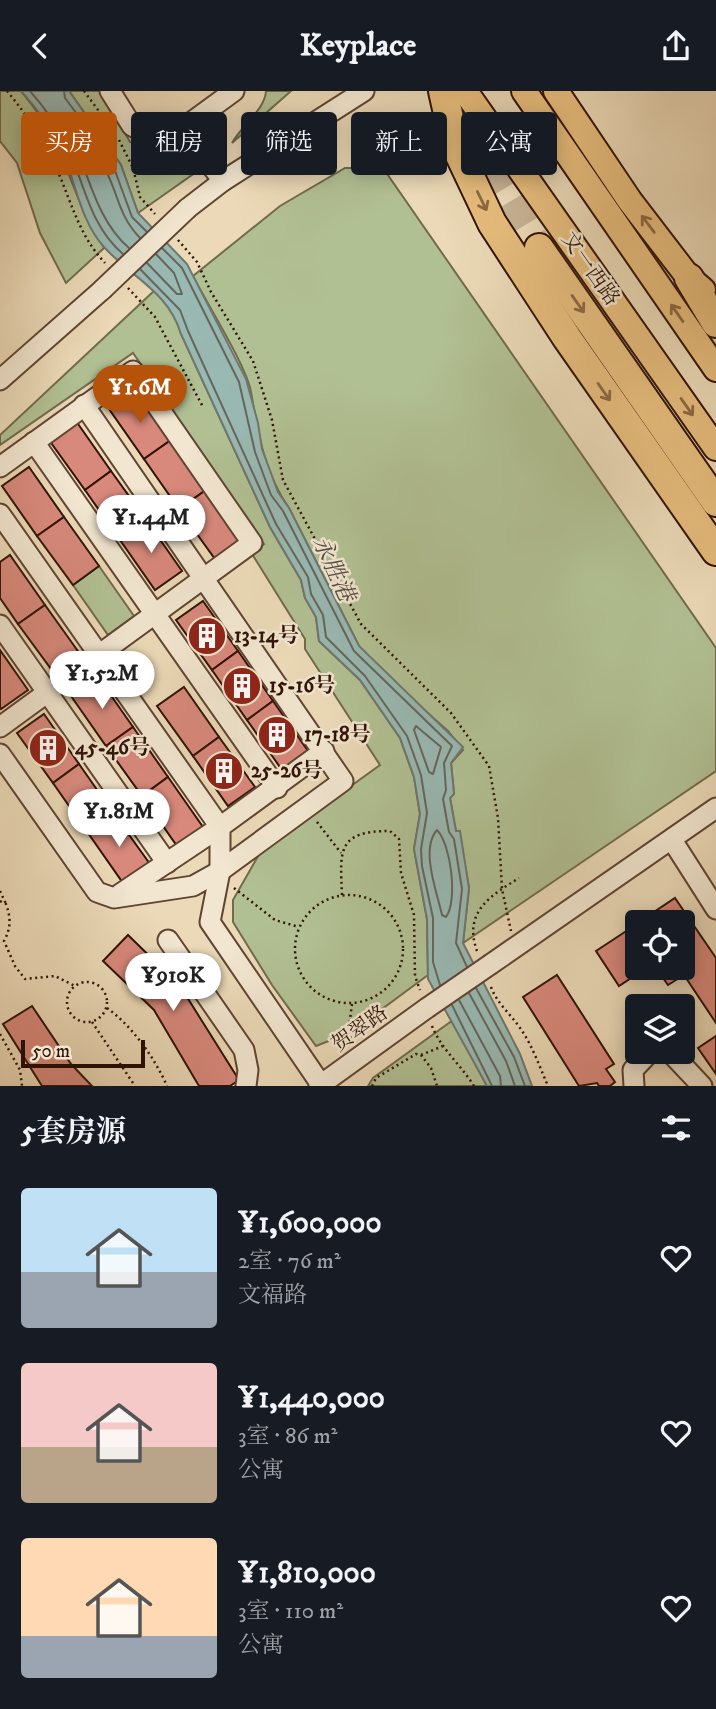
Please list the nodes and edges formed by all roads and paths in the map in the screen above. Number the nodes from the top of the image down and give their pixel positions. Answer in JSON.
{"nodes":[{"id":1,"x":7,"y":91,"type":"edge"},
{"id":2,"x":85,"y":91,"type":"edge"},
{"id":3,"x":110,"y":91,"type":"edge"},
{"id":4,"x":234,"y":91,"type":"edge"},
{"id":5,"x":364,"y":91,"type":"edge"},
{"id":6,"x":443,"y":91,"type":"edge"},
{"id":7,"x":465,"y":91,"type":"edge"},
{"id":8,"x":524,"y":91,"type":"edge"},
{"id":9,"x":556,"y":91,"type":"edge"},
{"id":10,"x":99,"y":112,"type":"edge"},
{"id":11,"x":206,"y":112,"type":"edge"},
{"id":12,"x":131,"y":124,"type":"edge"},
{"id":13,"x":117,"y":137,"type":"dead end"},
{"id":14,"x":218,"y":175,"type":"edge"},
{"id":15,"x":223,"y":181,"type":"junction"},
{"id":16,"x":156,"y":215,"type":"dead end"},
{"id":17,"x":173,"y":233,"type":"dead end"},
{"id":18,"x":539,"y":248,"type":"tunnel mouth"},
{"id":19,"x":113,"y":272,"type":"dead end"},
{"id":20,"x":689,"y":278,"type":"junction"},
{"id":21,"x":122,"y":281,"type":"dead end"},
{"id":22,"x":716,"y":302,"type":"edge"},
{"id":23,"x":716,"y":323,"type":"edge"},
{"id":24,"x":716,"y":369,"type":"edge"},
{"id":25,"x":0,"y":380,"type":"edge"},
{"id":26,"x":84,"y":405,"type":"junction"},
{"id":27,"x":203,"y":407,"type":"dead end"},
{"id":28,"x":34,"y":442,"type":"junction"},
{"id":29,"x":716,"y":448,"type":"edge"},
{"id":30,"x":0,"y":467,"type":"edge"},
{"id":31,"x":716,"y":502,"type":"edge"},
{"id":32,"x":0,"y":514,"type":"edge"},
{"id":33,"x":716,"y":551,"type":"edge"},
{"id":34,"x":204,"y":577,"type":"junction"},
{"id":35,"x":155,"y":614,"type":"junction"},
{"id":36,"x":0,"y":625,"type":"edge"},
{"id":37,"x":99,"y":655,"type":"junction"},
{"id":38,"x":47,"y":692,"type":"junction"},
{"id":39,"x":0,"y":727,"type":"edge"},
{"id":40,"x":324,"y":751,"type":"junction"},
{"id":41,"x":0,"y":754,"type":"edge"},
{"id":42,"x":277,"y":788,"type":"junction"},
{"id":43,"x":307,"y":807,"type":"junction"},
{"id":44,"x":716,"y":809,"type":"edge"},
{"id":45,"x":220,"y":827,"type":"junction"},
{"id":46,"x":672,"y":840,"type":"junction"},
{"id":47,"x":341,"y":853,"type":"junction"},
{"id":48,"x":167,"y":863,"type":"junction"},
{"id":49,"x":220,"y":871,"type":"junction"},
{"id":50,"x":0,"y":891,"type":"edge"},
{"id":51,"x":342,"y":895,"type":"junction"},
{"id":52,"x":114,"y":898,"type":"junction"},
{"id":53,"x":0,"y":901,"type":"edge"},
{"id":54,"x":6,"y":904,"type":"junction"},
{"id":55,"x":716,"y":909,"type":"edge"},
{"id":56,"x":299,"y":927,"type":"junction"},
{"id":57,"x":168,"y":940,"type":"dead end"},
{"id":58,"x":4,"y":941,"type":"junction"},
{"id":59,"x":0,"y":944,"type":"edge"},
{"id":60,"x":517,"y":946,"type":"junction"},
{"id":61,"x":75,"y":986,"type":"junction"},
{"id":62,"x":352,"y":1004,"type":"junction"},
{"id":63,"x":107,"y":1008,"type":"junction"},
{"id":64,"x":427,"y":1008,"type":"junction"},
{"id":65,"x":92,"y":1021,"type":"junction"},
{"id":66,"x":0,"y":1034,"type":"edge"},
{"id":67,"x":443,"y":1046,"type":"junction"},
{"id":68,"x":421,"y":1055,"type":"junction"},
{"id":69,"x":362,"y":1056,"type":"junction"},
{"id":70,"x":638,"y":1064,"type":"edge"},
{"id":71,"x":681,"y":1064,"type":"edge"},
{"id":72,"x":22,"y":1086,"type":"edge"},
{"id":73,"x":135,"y":1086,"type":"edge"},
{"id":74,"x":166,"y":1086,"type":"edge"},
{"id":75,"x":246,"y":1086,"type":"edge"},
{"id":76,"x":320,"y":1086,"type":"edge"},
{"id":77,"x":372,"y":1086,"type":"edge"},
{"id":78,"x":436,"y":1086,"type":"edge"},
{"id":79,"x":474,"y":1086,"type":"edge"},
{"id":80,"x":634,"y":1086,"type":"edge"},
{"id":81,"x":702,"y":1086,"type":"edge"}],
"edges":[{"from":1,"to":19,"type":"path"},
{"from":2,"to":10,"type":"path"},
{"from":3,"to":12,"type":"street"},
{"from":4,"to":11,"type":"street"},
{"from":5,"to":15,"type":"street"},
{"from":6,"to":33,"type":"highway","one_way":true},
{"from":7,"to":29,"type":"main road","name":"文一西路","one_way":true},
{"from":24,"to":8,"type":"main road","one_way":true},
{"from":20,"to":9,"type":"main road","one_way":true},
{"from":13,"to":16,"type":"path"},
{"from":14,"to":15,"type":"street"},
{"from":15,"to":25,"type":"street","bridge":true},
{"from":17,"to":60,"type":"path"},
{"from":18,"to":31,"type":"highway","one_way":true},
{"from":20,"to":22,"type":"main road"},
{"from":20,"to":23,"type":"highway"},
{"from":21,"to":27,"type":"path"},
{"from":26,"to":28,"type":"street"},
{"from":26,"to":34,"type":"street"},
{"from":26,"to":34,"type":"street"},
{"from":28,"to":30,"type":"street"},
{"from":28,"to":35,"type":"street"},
{"from":32,"to":37,"type":"street"},
{"from":34,"to":35,"type":"street"},
{"from":34,"to":40,"type":"street"},
{"from":35,"to":37,"type":"street"},
{"from":35,"to":42,"type":"street"},
{"from":36,"to":38,"type":"street"},
{"from":37,"to":38,"type":"street"},
{"from":37,"to":45,"type":"street"},
{"from":38,"to":39,"type":"street"},
{"from":38,"to":48,"type":"street"},
{"from":40,"to":42,"type":"street"},
{"from":40,"to":43,"type":"street"},
{"from":41,"to":52,"type":"street"},
{"from":42,"to":45,"type":"street"},
{"from":43,"to":47,"type":"path"},
{"from":43,"to":49,"type":"street"},
{"from":44,"to":46,"type":"street","name":"贺翠路"},
{"from":45,"to":48,"type":"street"},
{"from":45,"to":49,"type":"street"},
{"from":46,"to":55,"type":"street"},
{"from":46,"to":60,"type":"street","name":"贺翠路"},
{"from":47,"to":51,"type":"path"},
{"from":47,"to":64,"type":"path"},
{"from":48,"to":52,"type":"street"},
{"from":49,"to":52,"type":"street"},
{"from":49,"to":56,"type":"path"},
{"from":49,"to":76,"type":"street"},
{"from":50,"to":54,"type":"path"},
{"from":51,"to":56,"type":"path"},
{"from":51,"to":62,"type":"path"},
{"from":53,"to":54,"type":"path"},
{"from":54,"to":58,"type":"path"},
{"from":56,"to":62,"type":"path"},
{"from":57,"to":75,"type":"street"},
{"from":58,"to":59,"type":"path"},
{"from":58,"to":61,"type":"path"},
{"from":60,"to":64,"type":"street","name":"贺翠路","bridge":true},
{"from":61,"to":63,"type":"path"},
{"from":61,"to":65,"type":"path"},
{"from":62,"to":69,"type":"path"},
{"from":63,"to":65,"type":"path"},
{"from":63,"to":74,"type":"path"},
{"from":64,"to":67,"type":"path"},
{"from":64,"to":69,"type":"street","name":"贺翠路"},
{"from":65,"to":73,"type":"path"},
{"from":66,"to":72,"type":"path"},
{"from":67,"to":68,"type":"path"},
{"from":67,"to":79,"type":"path"},
{"from":68,"to":77,"type":"path"},
{"from":68,"to":78,"type":"path"},
{"from":69,"to":76,"type":"street","name":"贺翠路"},
{"from":70,"to":80,"type":"street"},
{"from":71,"to":81,"type":"street"}]}
